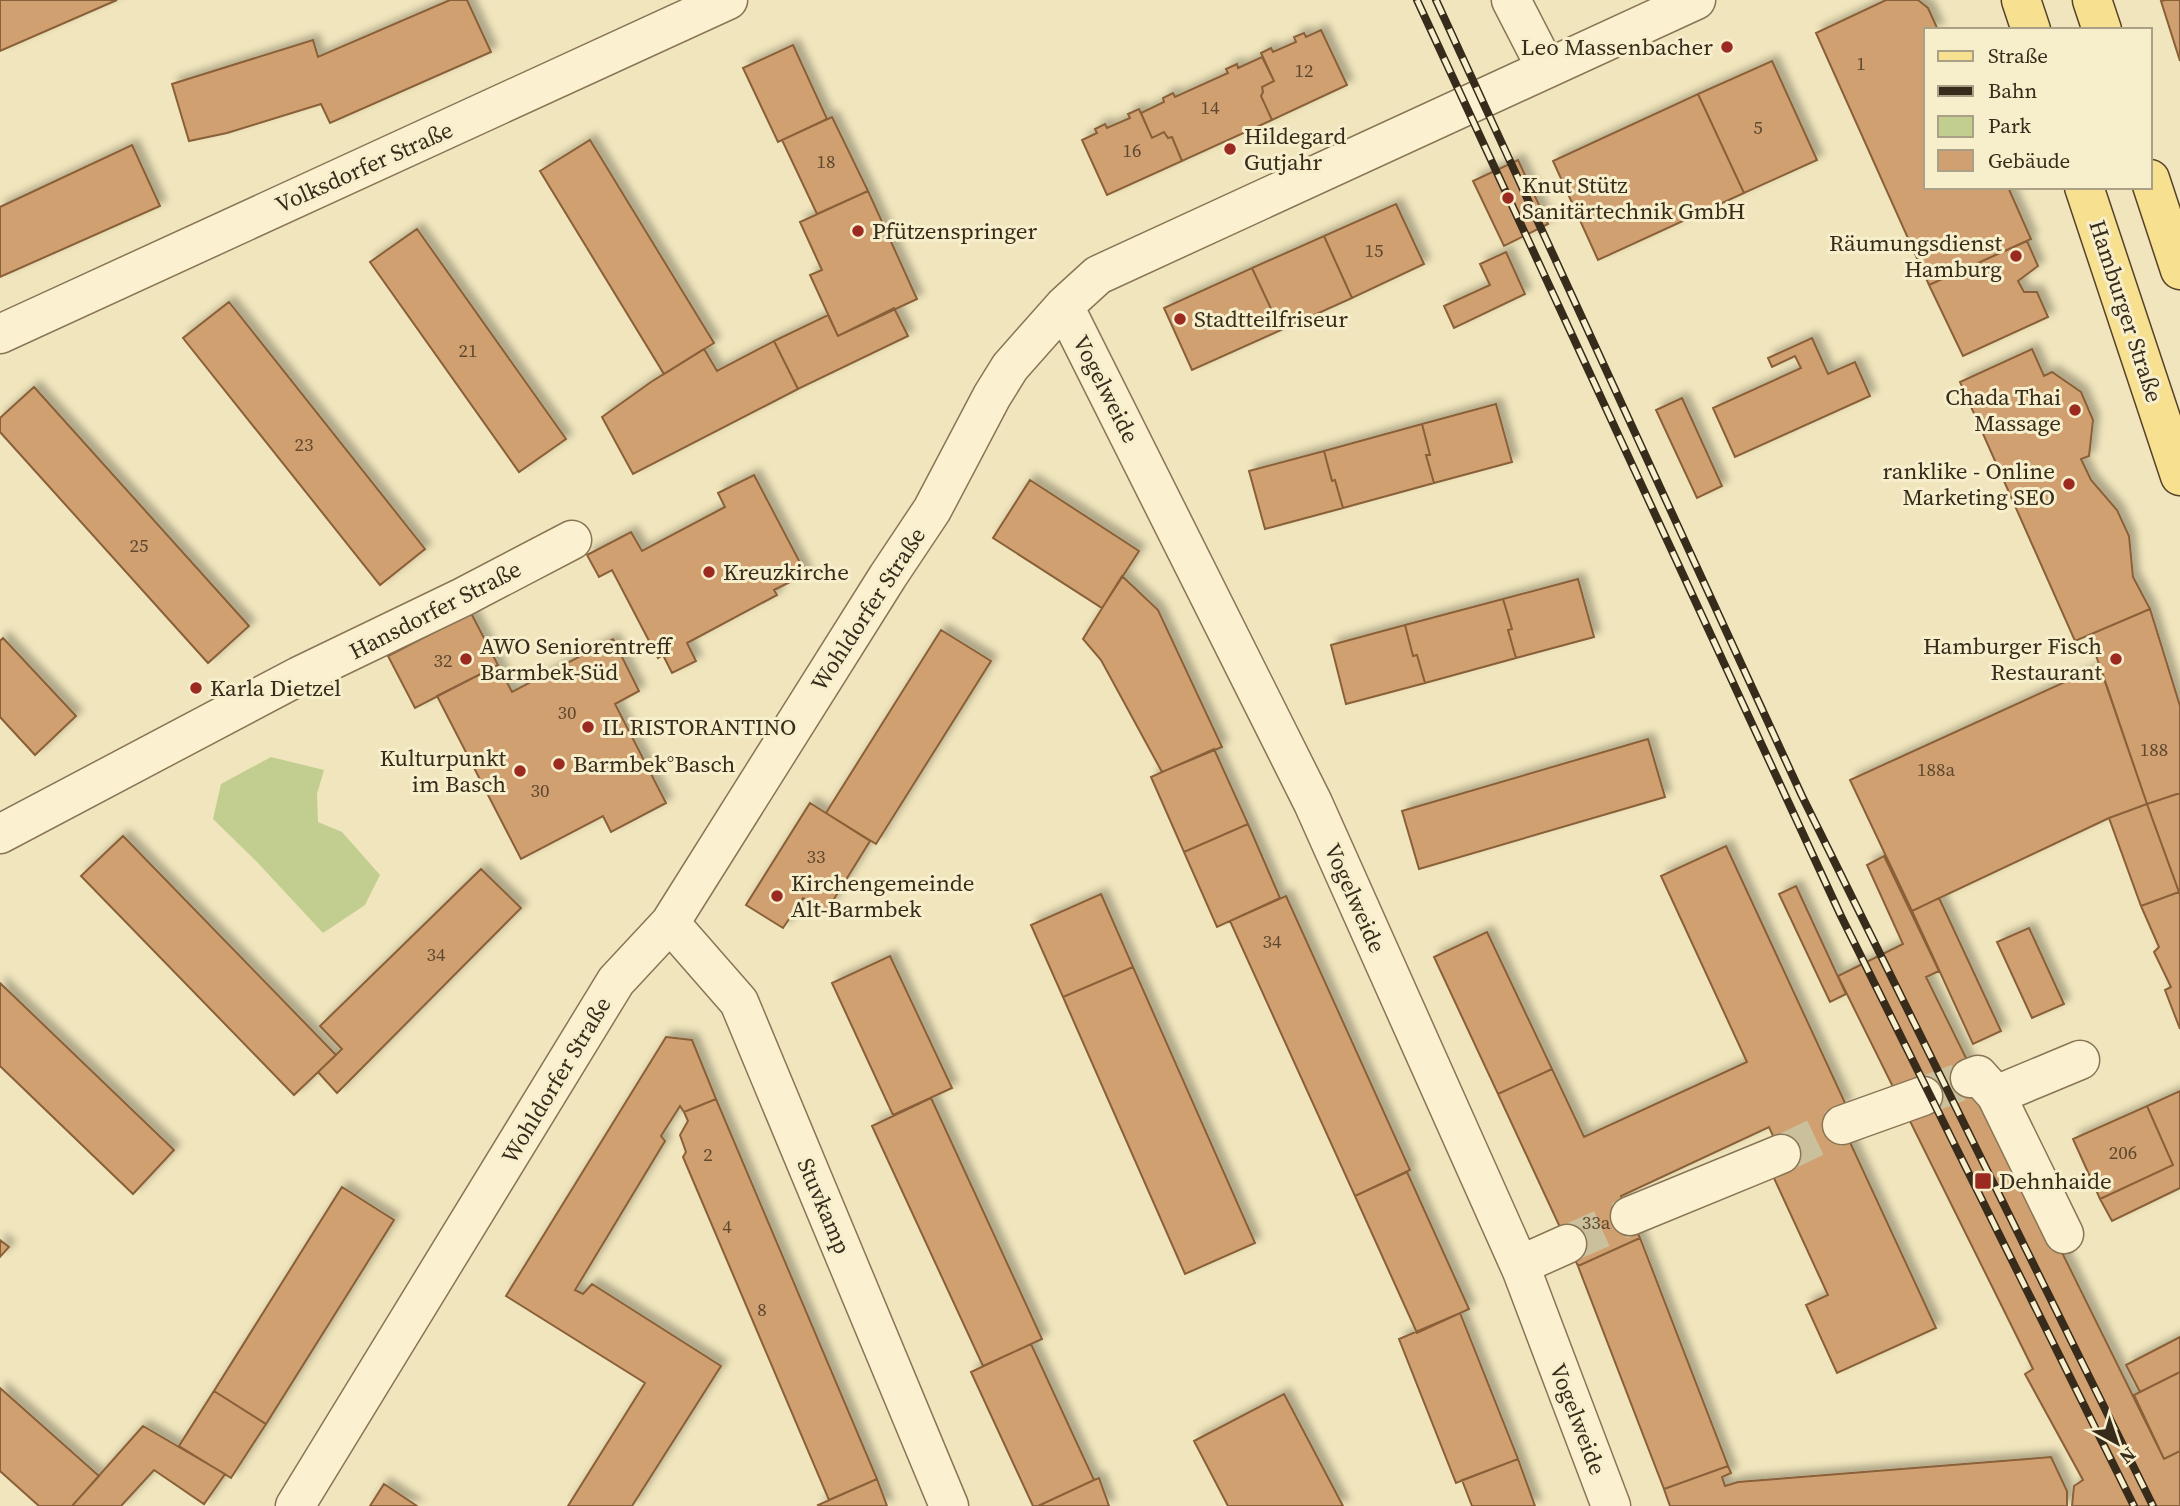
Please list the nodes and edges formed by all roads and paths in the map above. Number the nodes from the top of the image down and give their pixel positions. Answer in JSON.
{"nodes":[{"id":1,"x":728,"y":0,"type":"edge"},
{"id":2,"x":1511,"y":0,"type":"edge"},
{"id":3,"x":1696,"y":0,"type":"edge"},
{"id":4,"x":2021,"y":0,"type":"edge"},
{"id":5,"x":2092,"y":0,"type":"edge"},
{"id":6,"x":2030,"y":28,"type":"edge"},
{"id":7,"x":2101,"y":28,"type":"edge"},
{"id":8,"x":1546,"y":68,"type":"junction"},
{"id":9,"x":2152,"y":185,"type":"edge"},
{"id":10,"x":2085,"y":189,"type":"edge"},
{"id":11,"x":2180,"y":270,"type":"edge"},
{"id":12,"x":1064,"y":306,"type":"junction"},
{"id":13,"x":0,"y":334,"type":"edge"},
{"id":14,"x":2180,"y":476,"type":"edge"},
{"id":15,"x":572,"y":540,"type":"dead end"},
{"id":16,"x":0,"y":834,"type":"edge"},
{"id":17,"x":670,"y":923,"type":"junction"},
{"id":18,"x":2080,"y":1060,"type":"dead end"},
{"id":19,"x":1923,"y":1096,"type":"tunnel mouth"},
{"id":20,"x":1842,"y":1125,"type":"tunnel mouth"},
{"id":21,"x":1781,"y":1154,"type":"tunnel mouth"},
{"id":22,"x":1630,"y":1216,"type":"tunnel mouth"},
{"id":23,"x":2064,"y":1234,"type":"dead end"},
{"id":24,"x":1567,"y":1244,"type":"tunnel mouth"},
{"id":25,"x":1520,"y":1265,"type":"junction"},
{"id":26,"x":295,"y":1506,"type":"edge"},
{"id":27,"x":949,"y":1506,"type":"edge"},
{"id":28,"x":1611,"y":1506,"type":"edge"}],
"edges":[{"from":1,"to":13,"type":"street","name":"Volksdorfer Straße"},
{"from":2,"to":8,"type":"street"},
{"from":3,"to":8,"type":"street","name":"Wohldorfer Straße"},
{"from":4,"to":6,"type":"main road"},
{"from":5,"to":7,"type":"main road"},
{"from":8,"to":12,"type":"street","name":"Wohldorfer Straße"},
{"from":9,"to":11,"type":"main road"},
{"from":10,"to":14,"type":"main road","name":"Hamburger Straße"},
{"from":12,"to":17,"type":"street","name":"Wohldorfer Straße"},
{"from":12,"to":25,"type":"street","name":"Vogelweide"},
{"from":15,"to":16,"type":"street","name":"Hansdorfer Straße"},
{"from":17,"to":26,"type":"street","name":"Wohldorfer Straße"},
{"from":17,"to":27,"type":"street","name":"Stuvkamp"},
{"from":18,"to":23,"type":"street"},
{"from":19,"to":20,"type":"street"},
{"from":21,"to":22,"type":"street"},
{"from":24,"to":25,"type":"street"},
{"from":25,"to":28,"type":"street","name":"Vogelweide"}]}
